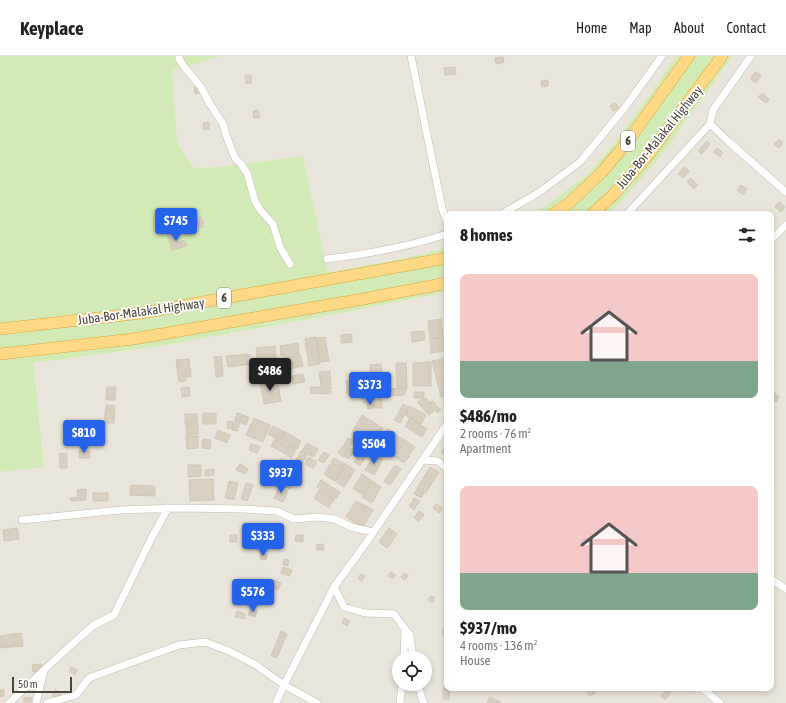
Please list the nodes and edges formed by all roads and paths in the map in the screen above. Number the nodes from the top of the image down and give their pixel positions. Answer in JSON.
{"nodes":[{"id":1,"x":179,"y":56,"type":"edge"},
{"id":2,"x":411,"y":56,"type":"edge"},
{"id":3,"x":662,"y":56,"type":"edge"},
{"id":4,"x":689,"y":56,"type":"edge"},
{"id":5,"x":722,"y":56,"type":"edge"},
{"id":6,"x":751,"y":56,"type":"edge"},
{"id":7,"x":710,"y":124,"type":"junction"},
{"id":8,"x":786,"y":192,"type":"edge"},
{"id":9,"x":507,"y":211,"type":"edge"},
{"id":10,"x":558,"y":211,"type":"edge"},
{"id":11,"x":596,"y":211,"type":"edge"},
{"id":12,"x":631,"y":211,"type":"edge"},
{"id":13,"x":444,"y":214,"type":"edge"},
{"id":14,"x":786,"y":225,"type":"edge"},
{"id":15,"x":444,"y":235,"type":"edge"},
{"id":16,"x":774,"y":237,"type":"edge"},
{"id":17,"x":444,"y":259,"type":"edge"},
{"id":18,"x":326,"y":260,"type":"dead end"},
{"id":19,"x":290,"y":264,"type":"dead end"},
{"id":20,"x":444,"y":284,"type":"edge"},
{"id":21,"x":0,"y":329,"type":"edge"},
{"id":22,"x":0,"y":354,"type":"edge"},
{"id":23,"x":444,"y":428,"type":"edge"},
{"id":24,"x":423,"y":460,"type":"junction"},
{"id":25,"x":444,"y":466,"type":"edge"},
{"id":26,"x":168,"y":508,"type":"junction"},
{"id":27,"x":22,"y":520,"type":"dead end"},
{"id":28,"x":373,"y":532,"type":"junction"},
{"id":29,"x":774,"y":581,"type":"edge"},
{"id":30,"x":334,"y":587,"type":"junction"},
{"id":31,"x":786,"y":589,"type":"edge"},
{"id":32,"x":405,"y":629,"type":"junction"},
{"id":33,"x":404,"y":651,"type":"edge"},
{"id":34,"x":412,"y":651,"type":"edge"},
{"id":35,"x":44,"y":670,"type":"junction"},
{"id":36,"x":284,"y":685,"type":"junction"},
{"id":37,"x":401,"y":691,"type":"edge"},
{"id":38,"x":420,"y":691,"type":"edge"},
{"id":39,"x":706,"y":691,"type":"edge"},
{"id":40,"x":9,"y":703,"type":"edge"},
{"id":41,"x":36,"y":703,"type":"edge"},
{"id":42,"x":47,"y":703,"type":"edge"},
{"id":43,"x":276,"y":703,"type":"edge"},
{"id":44,"x":317,"y":703,"type":"edge"},
{"id":45,"x":400,"y":703,"type":"edge"},
{"id":46,"x":424,"y":703,"type":"edge"},
{"id":47,"x":720,"y":703,"type":"edge"}],
"edges":[{"from":1,"to":19,"type":"street"},
{"from":2,"to":13,"type":"street"},
{"from":3,"to":9,"type":"street"},
{"from":4,"to":10,"type":"highway","name":"Juba-Bor-Malakal Highway","number":"6"},
{"from":5,"to":11,"type":"highway","name":"Juba-Bor-Malakal Highway","number":"6"},
{"from":6,"to":7,"type":"street"},
{"from":7,"to":8,"type":"street"},
{"from":7,"to":12,"type":"street"},
{"from":14,"to":16,"type":"street"},
{"from":15,"to":18,"type":"street"},
{"from":17,"to":21,"type":"highway","name":"Juba-Bor-Malakal Highway","number":"6"},
{"from":20,"to":22,"type":"highway","name":"Juba-Bor-Malakal Highway","number":"6"},
{"from":23,"to":24,"type":"street"},
{"from":24,"to":25,"type":"street"},
{"from":24,"to":28,"type":"street"},
{"from":26,"to":27,"type":"street"},
{"from":26,"to":28,"type":"street"},
{"from":26,"to":35,"type":"street"},
{"from":28,"to":30,"type":"street"},
{"from":29,"to":31,"type":"street"},
{"from":30,"to":32,"type":"street"},
{"from":30,"to":36,"type":"street"},
{"from":32,"to":33,"type":"street"},
{"from":32,"to":34,"type":"street"},
{"from":35,"to":40,"type":"street"},
{"from":35,"to":41,"type":"street"},
{"from":36,"to":42,"type":"street"},
{"from":36,"to":43,"type":"street"},
{"from":36,"to":44,"type":"street"},
{"from":37,"to":45,"type":"street"},
{"from":38,"to":46,"type":"street"},
{"from":39,"to":47,"type":"street"}]}
